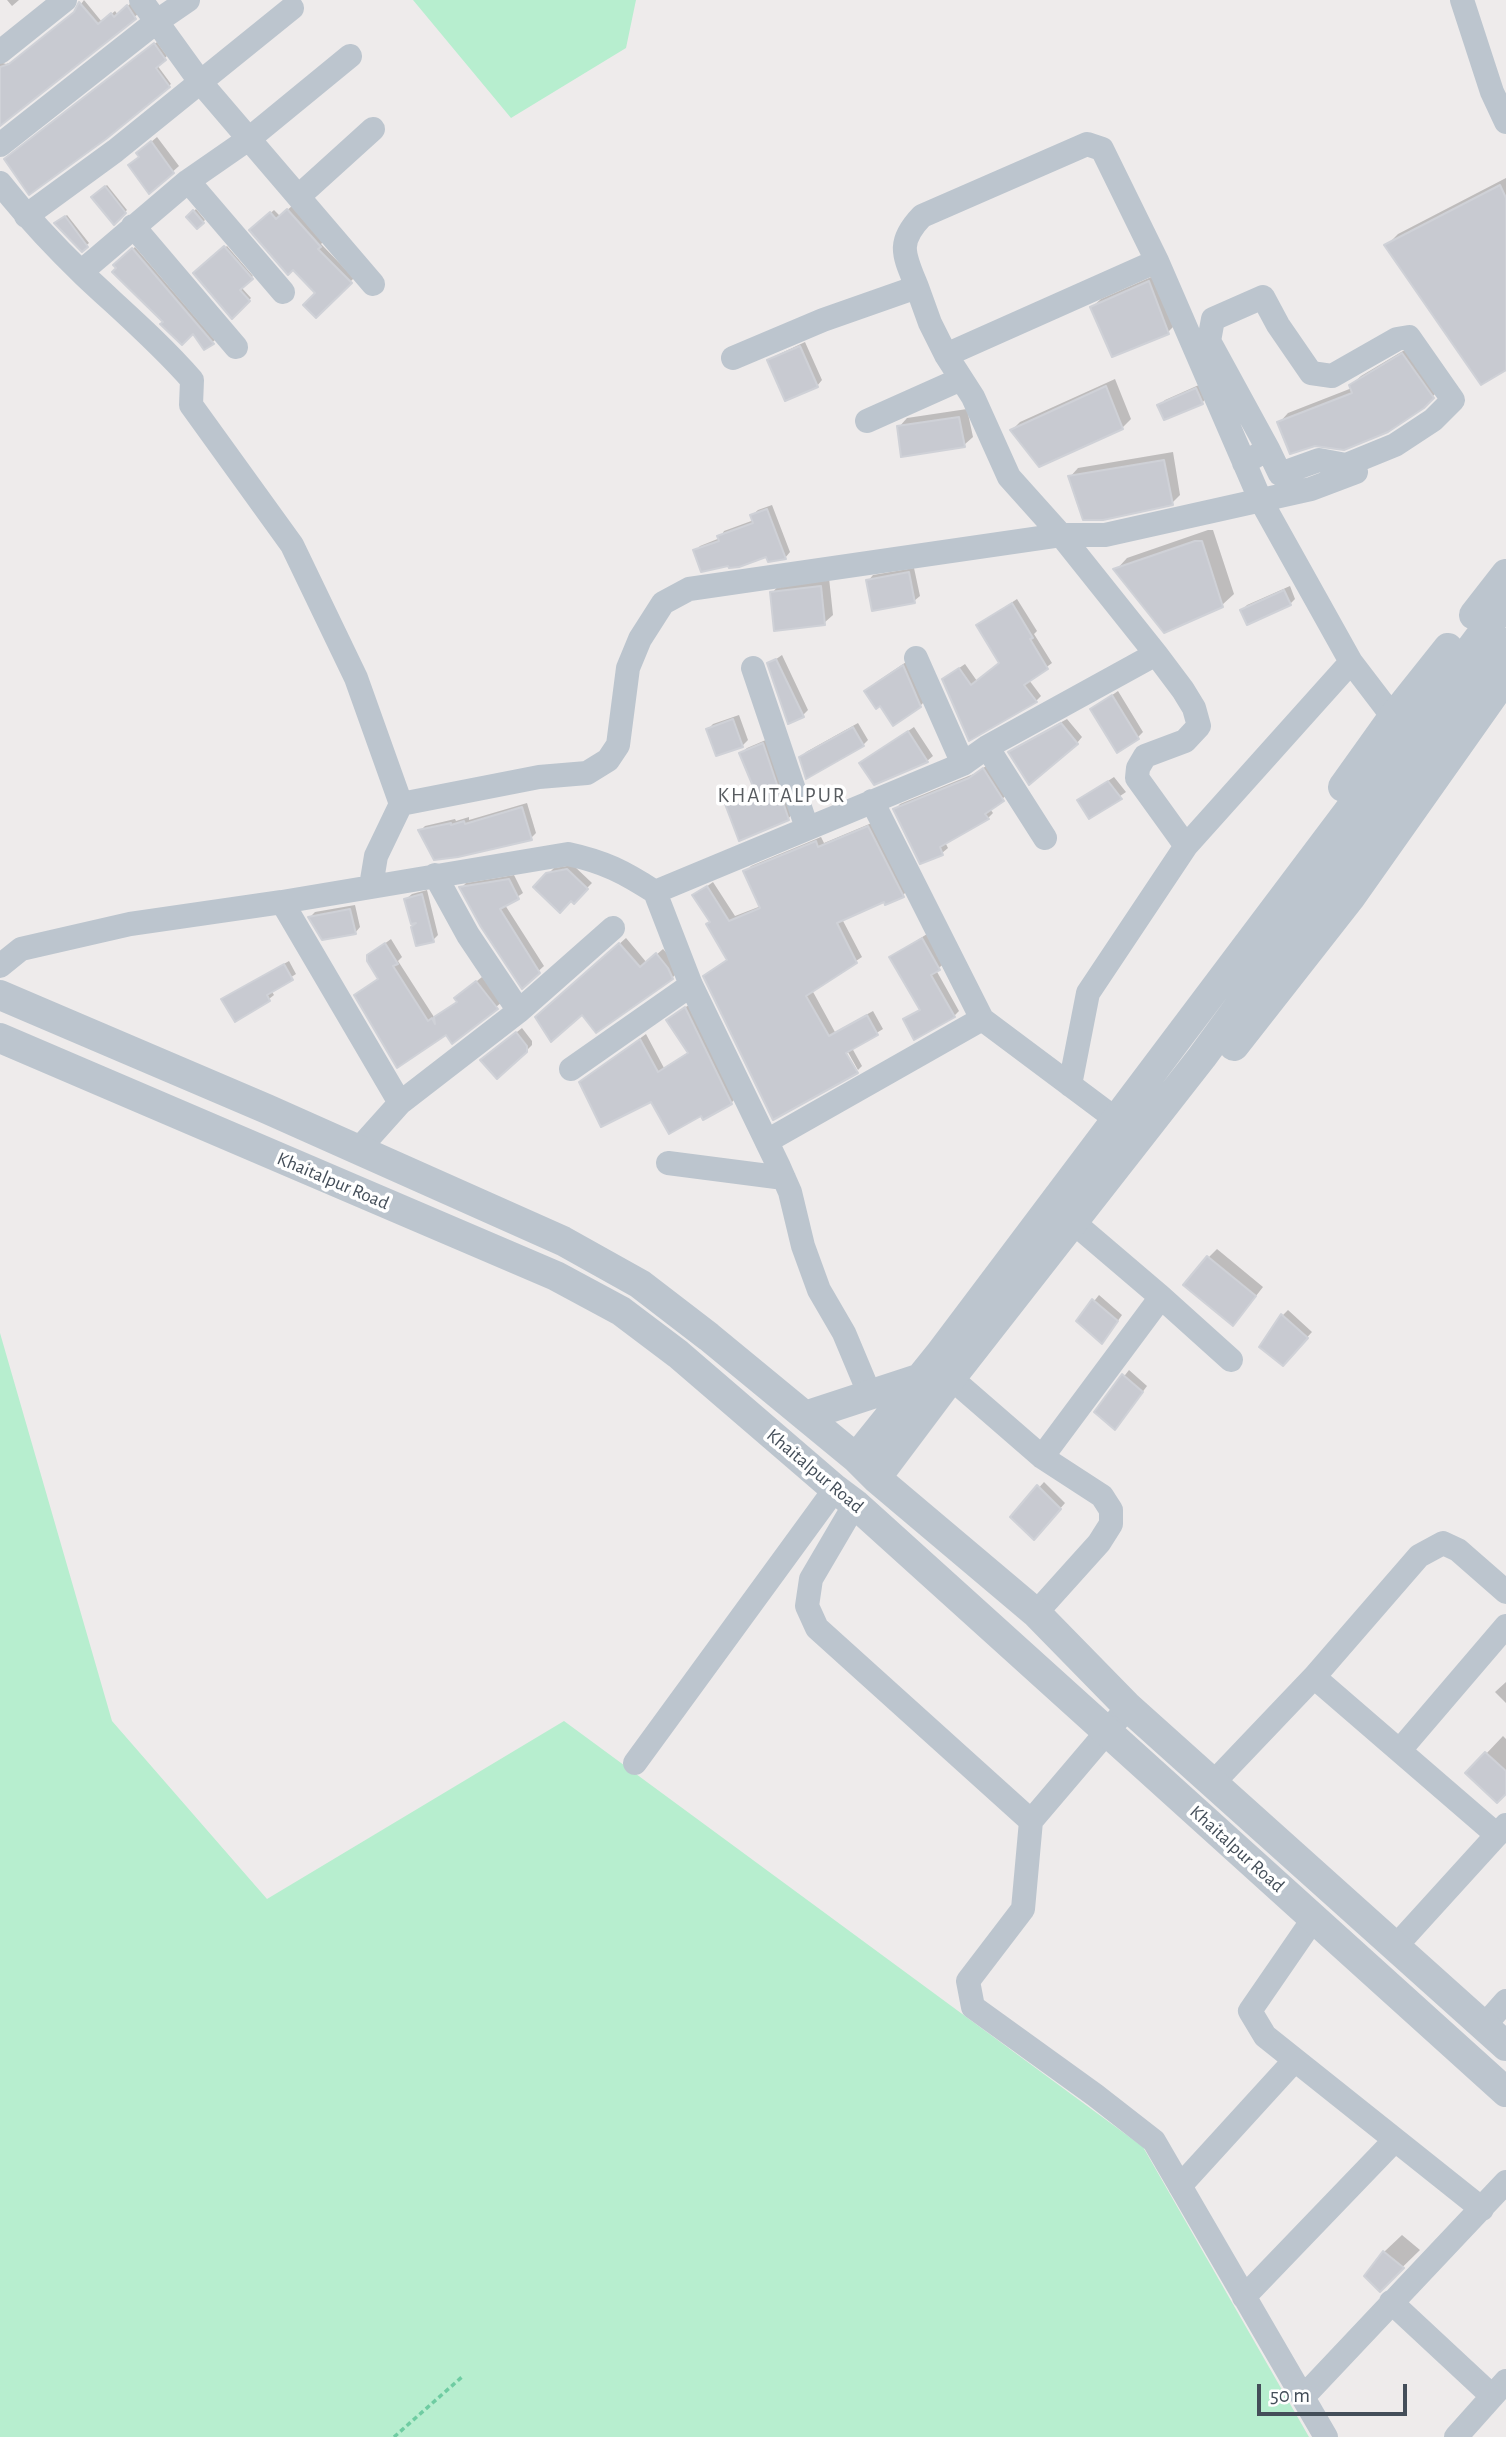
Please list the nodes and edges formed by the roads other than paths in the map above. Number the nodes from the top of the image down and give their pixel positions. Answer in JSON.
{"nodes":[{"id":1,"x":65,"y":0,"type":"edge"},
{"id":2,"x":141,"y":0,"type":"edge"},
{"id":3,"x":188,"y":0,"type":"edge"},
{"id":4,"x":1462,"y":0,"type":"edge"},
{"id":5,"x":292,"y":8,"type":"dead end"},
{"id":6,"x":156,"y":22,"type":"junction"},
{"id":7,"x":0,"y":52,"type":"edge"},
{"id":8,"x":350,"y":56,"type":"dead end"},
{"id":9,"x":201,"y":83,"type":"junction"},
{"id":10,"x":1506,"y":122,"type":"edge"},
{"id":11,"x":373,"y":129,"type":"dead end"},
{"id":12,"x":250,"y":138,"type":"junction"},
{"id":13,"x":0,"y":145,"type":"edge"},
{"id":14,"x":188,"y":181,"type":"junction"},
{"id":15,"x":0,"y":183,"type":"edge"},
{"id":16,"x":299,"y":196,"type":"junction"},
{"id":17,"x":26,"y":216,"type":"junction"},
{"id":18,"x":133,"y":226,"type":"junction"},
{"id":19,"x":1157,"y":261,"type":"junction"},
{"id":20,"x":81,"y":272,"type":"junction"},
{"id":21,"x":373,"y":284,"type":"dead end"},
{"id":22,"x":917,"y":287,"type":"junction"},
{"id":23,"x":283,"y":292,"type":"dead end"},
{"id":24,"x":236,"y":346,"type":"dead end"},
{"id":25,"x":946,"y":355,"type":"junction"},
{"id":26,"x":733,"y":358,"type":"dead end"},
{"id":27,"x":961,"y":379,"type":"junction"},
{"id":28,"x":867,"y":421,"type":"dead end"},
{"id":29,"x":1268,"y":449,"type":"junction"},
{"id":30,"x":1244,"y":463,"type":"junction"},
{"id":31,"x":1356,"y":472,"type":"dead end"},
{"id":32,"x":1259,"y":499,"type":"junction"},
{"id":33,"x":1061,"y":535,"type":"junction"},
{"id":34,"x":1506,"y":574,"type":"edge"},
{"id":35,"x":1506,"y":603,"type":"edge"},
{"id":36,"x":1506,"y":643,"type":"edge"},
{"id":37,"x":1156,"y":654,"type":"junction"},
{"id":38,"x":916,"y":658,"type":"dead end"},
{"id":39,"x":1350,"y":662,"type":"junction"},
{"id":40,"x":753,"y":667,"type":"dead end"},
{"id":41,"x":1506,"y":677,"type":"edge"},
{"id":42,"x":1393,"y":717,"type":"junction"},
{"id":43,"x":987,"y":747,"type":"junction"},
{"id":44,"x":963,"y":764,"type":"junction"},
{"id":45,"x":872,"y":801,"type":"junction"},
{"id":46,"x":401,"y":804,"type":"junction"},
{"id":47,"x":807,"y":828,"type":"junction"},
{"id":48,"x":1045,"y":838,"type":"dead end"},
{"id":49,"x":1186,"y":846,"type":"junction"},
{"id":50,"x":435,"y":875,"type":"junction"},
{"id":51,"x":371,"y":886,"type":"junction"},
{"id":52,"x":655,"y":892,"type":"junction"},
{"id":53,"x":282,"y":902,"type":"junction"},
{"id":54,"x":613,"y":928,"type":"dead end"},
{"id":55,"x":0,"y":966,"type":"edge"},
{"id":56,"x":691,"y":985,"type":"junction"},
{"id":57,"x":0,"y":995,"type":"edge"},
{"id":58,"x":519,"y":1011,"type":"junction"},
{"id":59,"x":982,"y":1019,"type":"junction"},
{"id":60,"x":0,"y":1038,"type":"edge"},
{"id":61,"x":571,"y":1069,"type":"dead end"},
{"id":62,"x":1070,"y":1085,"type":"junction"},
{"id":63,"x":1167,"y":1102,"type":"junction"},
{"id":64,"x":400,"y":1103,"type":"junction"},
{"id":65,"x":1117,"y":1120,"type":"junction"},
{"id":66,"x":766,"y":1141,"type":"junction"},
{"id":67,"x":357,"y":1151,"type":"junction"},
{"id":68,"x":668,"y":1163,"type":"dead end"},
{"id":69,"x":784,"y":1178,"type":"junction"},
{"id":70,"x":1073,"y":1222,"type":"junction"},
{"id":71,"x":1161,"y":1297,"type":"junction"},
{"id":72,"x":1231,"y":1360,"type":"dead end"},
{"id":73,"x":921,"y":1378,"type":"junction"},
{"id":74,"x":951,"y":1378,"type":"junction"},
{"id":75,"x":870,"y":1395,"type":"junction"},
{"id":76,"x":805,"y":1416,"type":"junction"},
{"id":77,"x":1042,"y":1457,"type":"junction"},
{"id":78,"x":866,"y":1468,"type":"junction"},
{"id":79,"x":845,"y":1496,"type":"junction"},
{"id":80,"x":1506,"y":1592,"type":"edge"},
{"id":81,"x":1036,"y":1613,"type":"junction"},
{"id":82,"x":1506,"y":1626,"type":"edge"},
{"id":83,"x":1314,"y":1676,"type":"junction"},
{"id":84,"x":1128,"y":1707,"type":"junction"},
{"id":85,"x":1107,"y":1731,"type":"junction"},
{"id":86,"x":1400,"y":1750,"type":"junction"},
{"id":87,"x":635,"y":1763,"type":"dead end"},
{"id":88,"x":1213,"y":1783,"type":"junction"},
{"id":89,"x":1031,"y":1821,"type":"junction"},
{"id":90,"x":1501,"y":1830,"type":"edge"},
{"id":91,"x":1314,"y":1918,"type":"junction"},
{"id":92,"x":1396,"y":1946,"type":"junction"},
{"id":93,"x":1506,"y":2001,"type":"edge"},
{"id":94,"x":1483,"y":2026,"type":"junction"},
{"id":95,"x":1506,"y":2046,"type":"edge"},
{"id":96,"x":1295,"y":2060,"type":"junction"},
{"id":97,"x":1506,"y":2092,"type":"edge"},
{"id":98,"x":1395,"y":2140,"type":"junction"},
{"id":99,"x":1506,"y":2182,"type":"edge"},
{"id":100,"x":1180,"y":2186,"type":"junction"},
{"id":101,"x":1482,"y":2209,"type":"junction"},
{"id":102,"x":1244,"y":2297,"type":"junction"},
{"id":103,"x":1391,"y":2302,"type":"junction"},
{"id":104,"x":1499,"y":2389,"type":"edge"},
{"id":105,"x":1304,"y":2396,"type":"junction"},
{"id":106,"x":1326,"y":2437,"type":"edge"},
{"id":107,"x":1456,"y":2437,"type":"edge"}],
"edges":[{"from":1,"to":7,"type":"street"},
{"from":2,"to":6,"type":"street"},
{"from":3,"to":6,"type":"street"},
{"from":4,"to":10,"type":"street"},
{"from":5,"to":9,"type":"street"},
{"from":6,"to":9,"type":"street"},
{"from":6,"to":13,"type":"street"},
{"from":8,"to":12,"type":"street"},
{"from":9,"to":12,"type":"street"},
{"from":9,"to":17,"type":"street"},
{"from":11,"to":16,"type":"street"},
{"from":12,"to":14,"type":"street"},
{"from":12,"to":16,"type":"street"},
{"from":14,"to":18,"type":"street"},
{"from":14,"to":23,"type":"street"},
{"from":15,"to":17,"type":"street"},
{"from":16,"to":21,"type":"street"},
{"from":17,"to":20,"type":"street"},
{"from":18,"to":20,"type":"street"},
{"from":18,"to":24,"type":"street"},
{"from":19,"to":22,"type":"street"},
{"from":19,"to":25,"type":"street"},
{"from":19,"to":30,"type":"street"},
{"from":20,"to":46,"type":"street"},
{"from":22,"to":25,"type":"street"},
{"from":22,"to":26,"type":"street"},
{"from":25,"to":27,"type":"street"},
{"from":27,"to":28,"type":"street"},
{"from":27,"to":33,"type":"street"},
{"from":29,"to":29,"type":"street"},
{"from":29,"to":30,"type":"street"},
{"from":30,"to":32,"type":"street"},
{"from":31,"to":32,"type":"street"},
{"from":32,"to":33,"type":"street"},
{"from":32,"to":39,"type":"street"},
{"from":33,"to":37,"type":"street"},
{"from":33,"to":46,"type":"street"},
{"from":34,"to":42,"type":"street"},
{"from":35,"to":65,"type":"street"},
{"from":36,"to":63,"type":"street"},
{"from":37,"to":43,"type":"street"},
{"from":37,"to":49,"type":"street"},
{"from":38,"to":44,"type":"street"},
{"from":39,"to":42,"type":"street"},
{"from":39,"to":49,"type":"street"},
{"from":40,"to":47,"type":"street"},
{"from":41,"to":63,"type":"street"},
{"from":42,"to":65,"type":"street"},
{"from":43,"to":44,"type":"street"},
{"from":43,"to":48,"type":"street"},
{"from":44,"to":45,"type":"street"},
{"from":45,"to":47,"type":"street"},
{"from":45,"to":59,"type":"street"},
{"from":46,"to":51,"type":"street"},
{"from":47,"to":52,"type":"street"},
{"from":49,"to":62,"type":"street"},
{"from":50,"to":51,"type":"street"},
{"from":50,"to":52,"type":"street"},
{"from":50,"to":58,"type":"street"},
{"from":51,"to":53,"type":"street"},
{"from":52,"to":56,"type":"street"},
{"from":53,"to":55,"type":"street"},
{"from":53,"to":64,"type":"street"},
{"from":54,"to":58,"type":"street"},
{"from":56,"to":61,"type":"street"},
{"from":56,"to":66,"type":"street"},
{"from":57,"to":67,"type":"street","name":"Khaitalpur Road"},
{"from":58,"to":64,"type":"street"},
{"from":59,"to":62,"type":"street"},
{"from":59,"to":66,"type":"street"},
{"from":60,"to":79,"type":"street","name":"Khaitalpur Road"},
{"from":62,"to":65,"type":"street"},
{"from":63,"to":70,"type":"street"},
{"from":64,"to":67,"type":"street"},
{"from":65,"to":73,"type":"street"},
{"from":66,"to":69,"type":"street"},
{"from":67,"to":76,"type":"street","name":"Khaitalpur Road"},
{"from":68,"to":69,"type":"street"},
{"from":69,"to":75,"type":"street"},
{"from":70,"to":71,"type":"street"},
{"from":70,"to":74,"type":"street"},
{"from":71,"to":72,"type":"street"},
{"from":71,"to":77,"type":"street"},
{"from":73,"to":75,"type":"street"},
{"from":73,"to":78,"type":"street"},
{"from":74,"to":77,"type":"street"},
{"from":74,"to":78,"type":"street"},
{"from":75,"to":76,"type":"street"},
{"from":76,"to":78,"type":"street","name":"Khaitalpur Road"},
{"from":77,"to":81,"type":"street"},
{"from":78,"to":81,"type":"street","name":"Khaitalpur Road"},
{"from":79,"to":85,"type":"street","name":"Khaitalpur Road"},
{"from":79,"to":87,"type":"street"},
{"from":79,"to":89,"type":"street"},
{"from":80,"to":83,"type":"street"},
{"from":81,"to":84,"type":"street","name":"Khaitalpur Road"},
{"from":82,"to":86,"type":"street"},
{"from":83,"to":86,"type":"street"},
{"from":83,"to":88,"type":"street"},
{"from":84,"to":85,"type":"street"},
{"from":84,"to":88,"type":"street","name":"Khaitalpur Road"},
{"from":85,"to":89,"type":"street"},
{"from":85,"to":91,"type":"street","name":"Khaitalpur Road"},
{"from":86,"to":90,"type":"street"},
{"from":88,"to":92,"type":"street","name":"Khaitalpur Road"},
{"from":89,"to":100,"type":"street"},
{"from":90,"to":92,"type":"street"},
{"from":91,"to":96,"type":"street"},
{"from":91,"to":97,"type":"street","name":"Khaitalpur Road"},
{"from":92,"to":94,"type":"street","name":"Khaitalpur Road"},
{"from":93,"to":94,"type":"street"},
{"from":94,"to":95,"type":"street","name":"Khaitalpur Road"},
{"from":96,"to":98,"type":"street"},
{"from":96,"to":100,"type":"street"},
{"from":98,"to":101,"type":"street"},
{"from":98,"to":102,"type":"street"},
{"from":99,"to":101,"type":"street"},
{"from":100,"to":102,"type":"street"},
{"from":101,"to":103,"type":"street"},
{"from":102,"to":105,"type":"street"},
{"from":103,"to":104,"type":"street"},
{"from":103,"to":105,"type":"street"},
{"from":104,"to":107,"type":"street"},
{"from":105,"to":106,"type":"street"}]}
